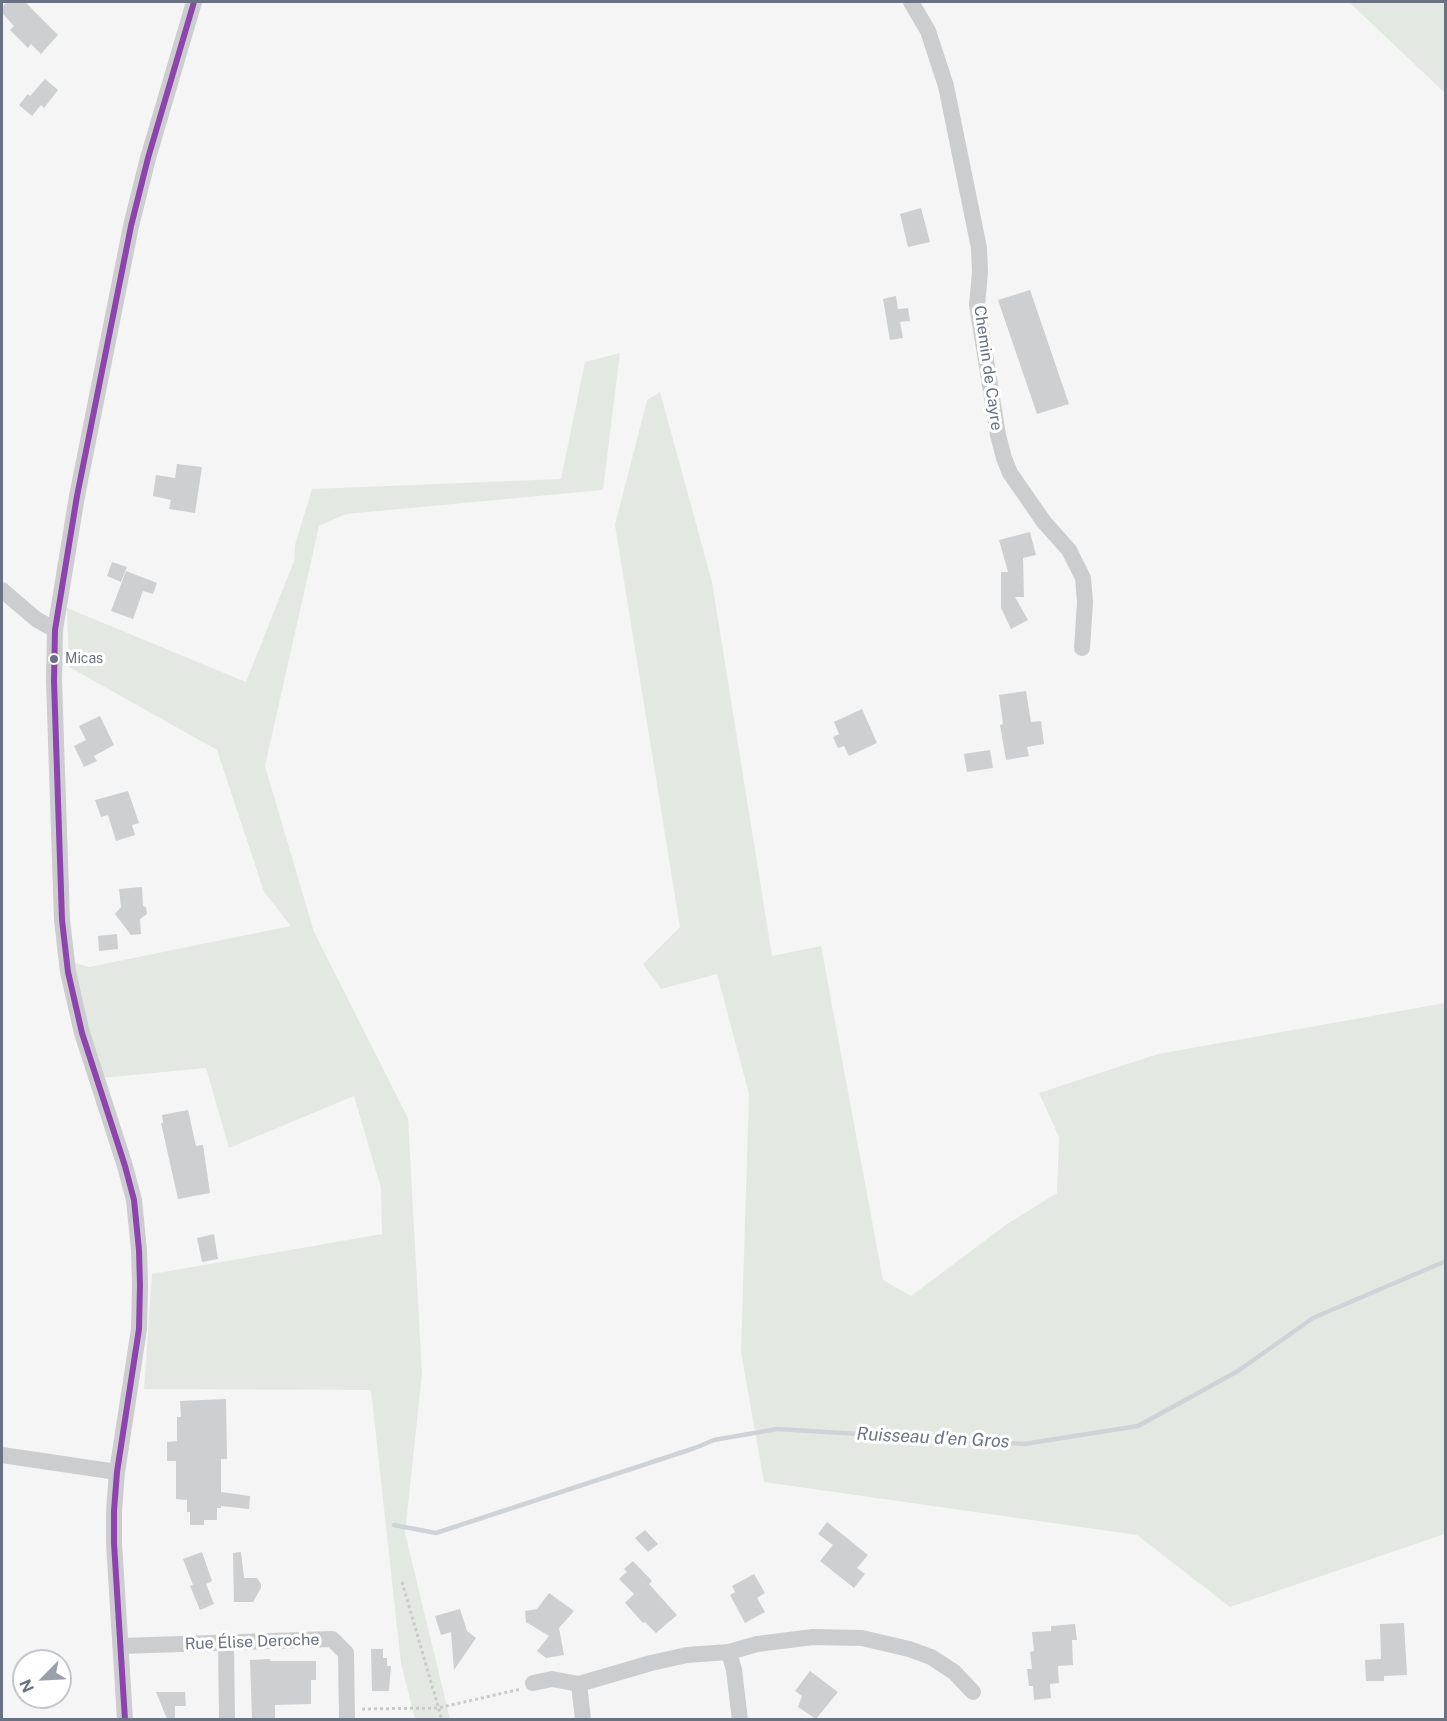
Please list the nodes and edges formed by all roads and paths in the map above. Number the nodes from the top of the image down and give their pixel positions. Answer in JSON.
{"nodes":[{"id":1,"x":194,"y":2,"type":"edge"},
{"id":2,"x":911,"y":2,"type":"edge"},
{"id":3,"x":2,"y":590,"type":"edge"},
{"id":4,"x":55,"y":630,"type":"junction"},
{"id":5,"x":1082,"y":648,"type":"dead end"},
{"id":6,"x":2,"y":1455,"type":"edge"},
{"id":7,"x":117,"y":1472,"type":"junction"},
{"id":8,"x":402,"y":1582,"type":"dead end"},
{"id":9,"x":226,"y":1643,"type":"junction"},
{"id":10,"x":121,"y":1646,"type":"junction"},
{"id":11,"x":729,"y":1652,"type":"junction"},
{"id":12,"x":533,"y":1683,"type":"joint"},
{"id":13,"x":579,"y":1684,"type":"junction"},
{"id":14,"x":973,"y":1692,"type":"dead end"},
{"id":15,"x":438,"y":1708,"type":"junction"},
{"id":16,"x":347,"y":1715,"type":"edge"},
{"id":17,"x":125,"y":1719,"type":"edge"},
{"id":18,"x":227,"y":1719,"type":"edge"},
{"id":19,"x":442,"y":1719,"type":"edge"},
{"id":20,"x":583,"y":1719,"type":"edge"},
{"id":21,"x":740,"y":1719,"type":"edge"}],
"edges":[{"from":1,"to":4,"type":"street"},
{"from":2,"to":5,"type":"street","name":"Chemin de Cayre"},
{"from":3,"to":4,"type":"street"},
{"from":4,"to":7,"type":"street"},
{"from":6,"to":7,"type":"street"},
{"from":7,"to":10,"type":"street"},
{"from":8,"to":15,"type":"path"},
{"from":9,"to":10,"type":"street","name":"Rue Élise Deroche"},
{"from":9,"to":16,"type":"street","name":"Rue Élise Deroche"},
{"from":9,"to":18,"type":"street"},
{"from":10,"to":17,"type":"street"},
{"from":11,"to":13,"type":"street"},
{"from":11,"to":14,"type":"street"},
{"from":11,"to":21,"type":"street"},
{"from":12,"to":13,"type":"street"},
{"from":12,"to":15,"type":"path"},
{"from":13,"to":20,"type":"street"},
{"from":15,"to":16,"type":"path"},
{"from":15,"to":19,"type":"path"}]}
